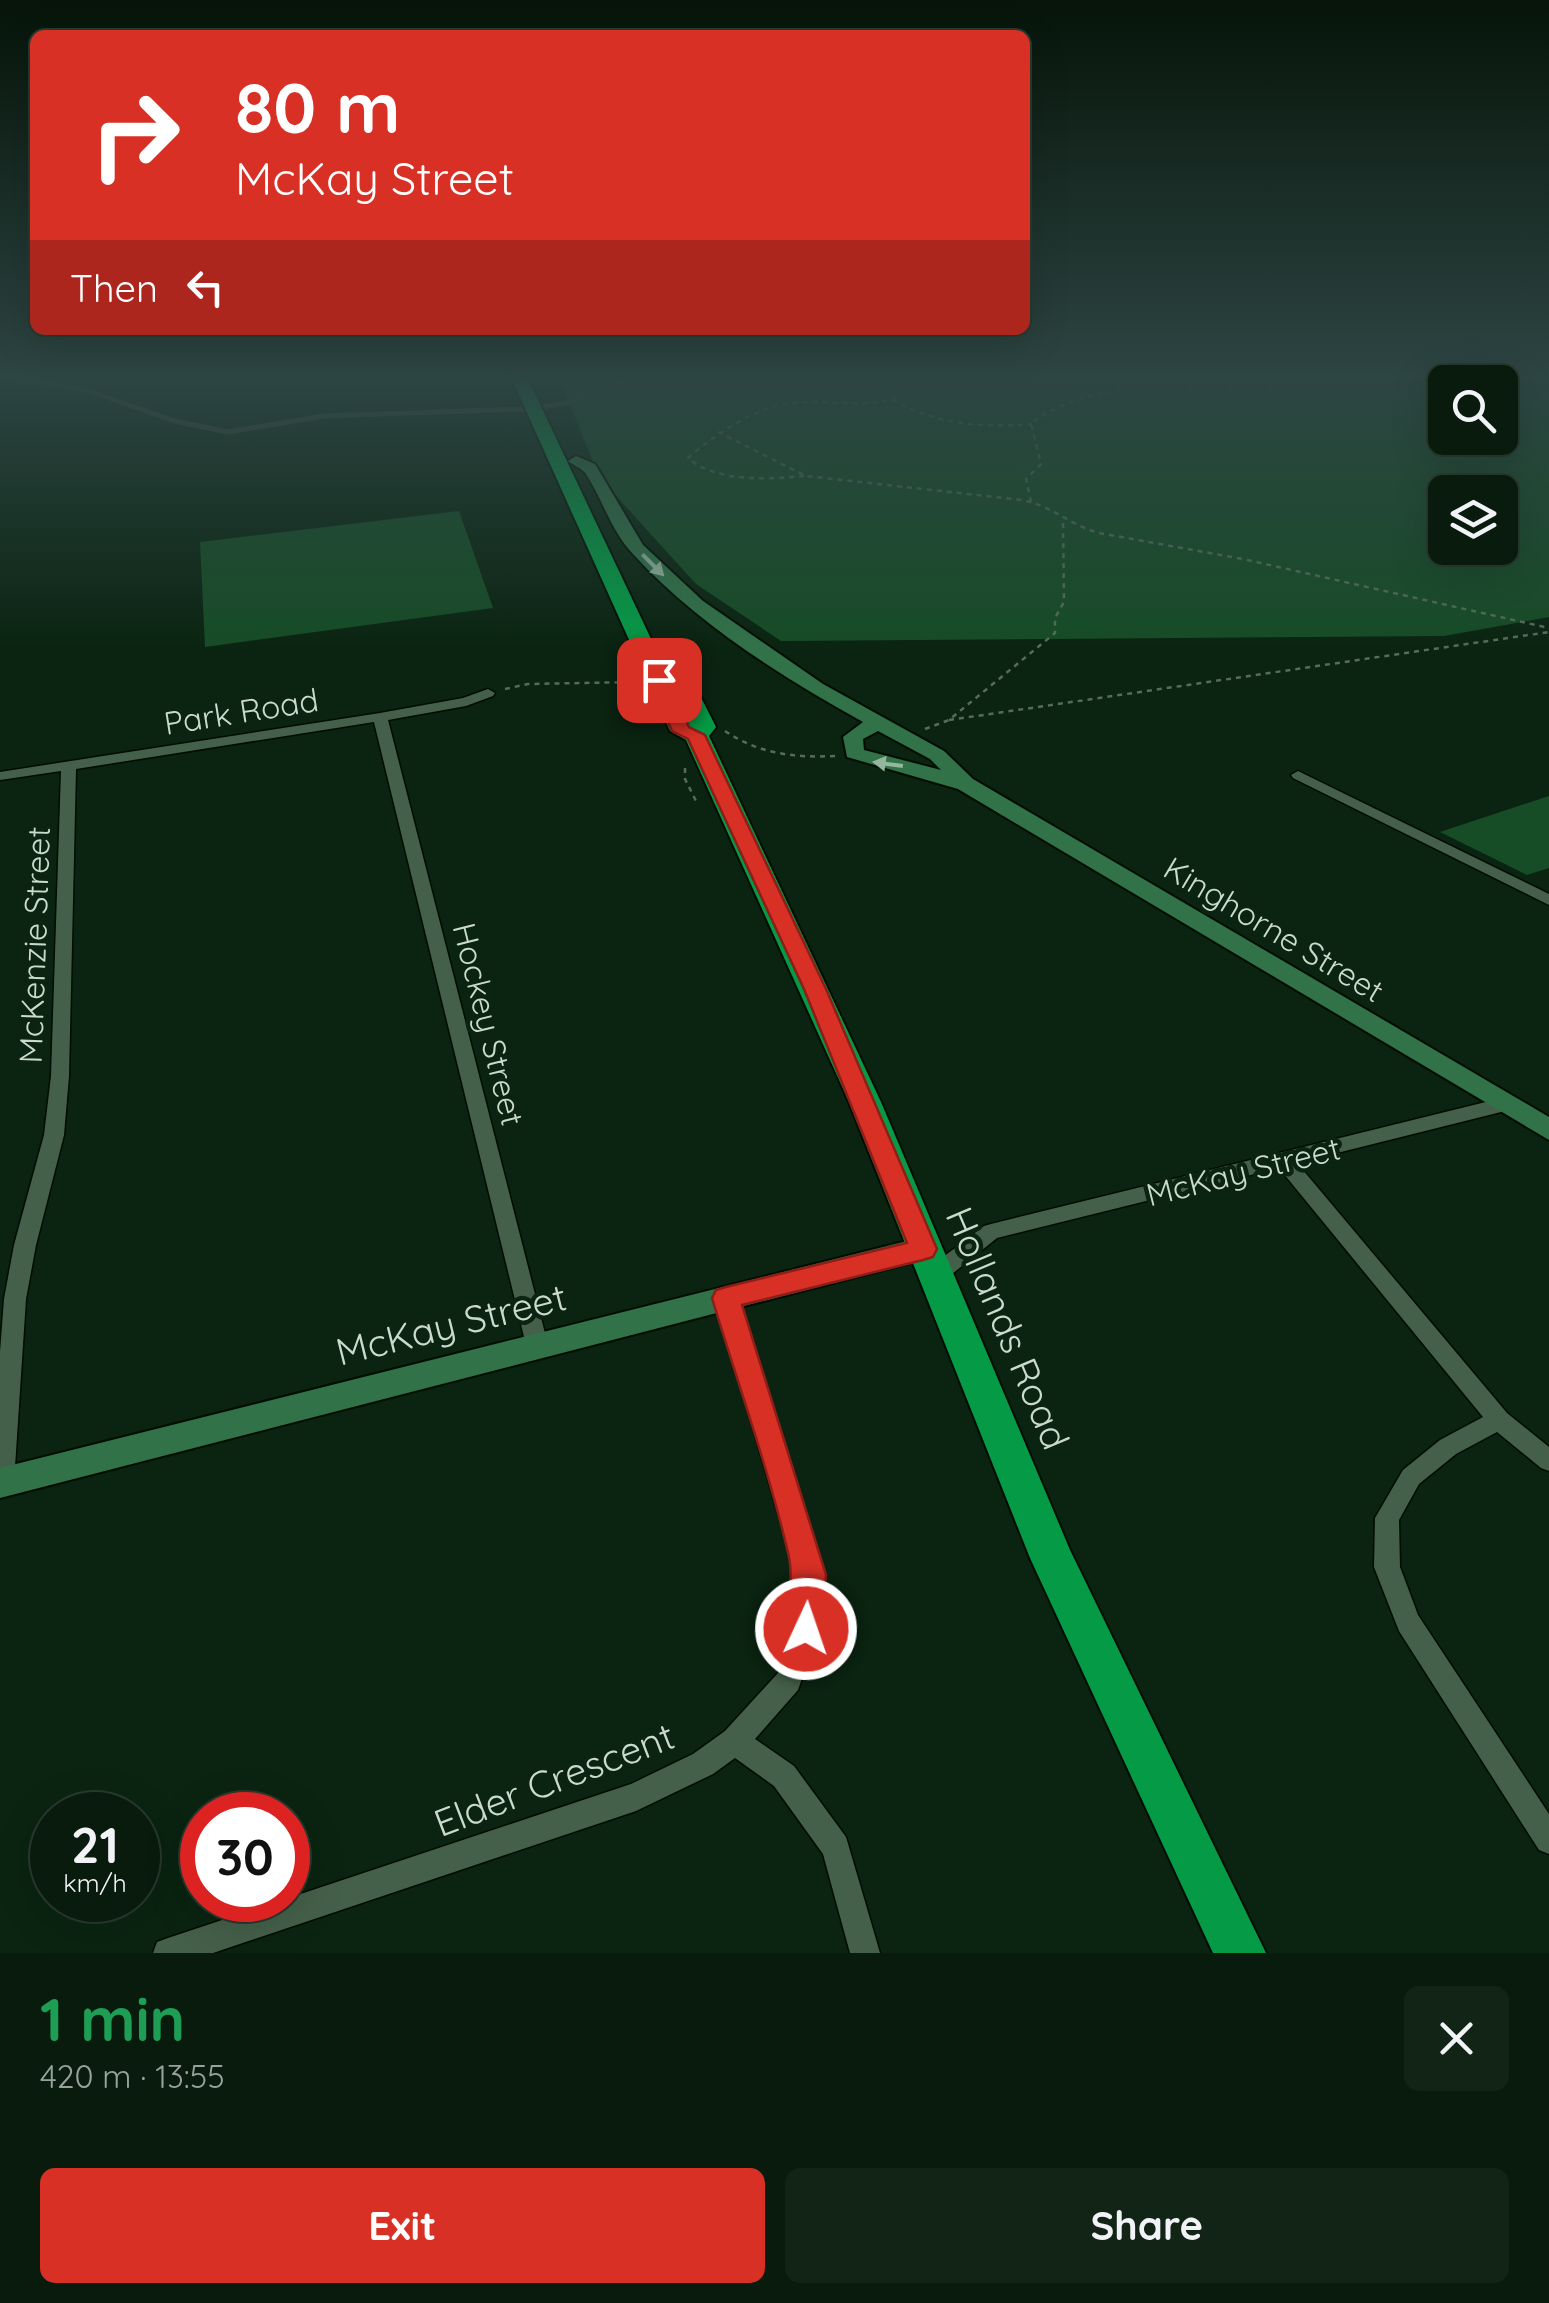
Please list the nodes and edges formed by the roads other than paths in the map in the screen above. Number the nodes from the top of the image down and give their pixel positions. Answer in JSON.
{"nodes":[{"id":1,"x":570,"y":468,"type":"edge"},
{"id":2,"x":591,"y":468,"type":"edge"},
{"id":3,"x":488,"y":693,"type":"road end"},
{"id":4,"x":380,"y":717,"type":"junction"},
{"id":5,"x":876,"y":723,"type":"junction"},
{"id":6,"x":70,"y":765,"type":"junction"},
{"id":7,"x":1298,"y":775,"type":"dead end"},
{"id":8,"x":0,"y":776,"type":"edge"},
{"id":9,"x":966,"y":784,"type":"junction"},
{"id":10,"x":1549,"y":900,"type":"edge"},
{"id":11,"x":1506,"y":1104,"type":"junction"},
{"id":12,"x":1549,"y":1130,"type":"edge"},
{"id":13,"x":1285,"y":1162,"type":"junction"},
{"id":14,"x":928,"y":1263,"type":"junction"},
{"id":15,"x":726,"y":1298,"type":"junction"},
{"id":16,"x":537,"y":1345,"type":"junction"},
{"id":17,"x":1498,"y":1420,"type":"junction"},
{"id":18,"x":1549,"y":1461,"type":"edge"},
{"id":19,"x":1,"y":1482,"type":"edge"},
{"id":20,"x":735,"y":1741,"type":"junction"},
{"id":21,"x":1549,"y":1840,"type":"edge"},
{"id":22,"x":168,"y":1953,"type":"edge"},
{"id":23,"x":865,"y":1953,"type":"edge"},
{"id":24,"x":1240,"y":1953,"type":"edge"}],
"edges":[{"from":1,"to":14,"type":"highway","name":"Hollands Road"},
{"from":2,"to":5,"type":"main road","name":"Kinghorne Street","one_way":true},
{"from":3,"to":4,"type":"street","name":"Park Road"},
{"from":4,"to":6,"type":"street","name":"Park Road"},
{"from":4,"to":16,"type":"street","name":"Hockey Street"},
{"from":5,"to":9,"type":"main road","name":"Kinghorne Street"},
{"from":9,"to":5,"type":"main road","name":"Kinghorne Street","one_way":true},
{"from":6,"to":8,"type":"street","name":"Park Road"},
{"from":6,"to":19,"type":"street","name":"McKenzie Street"},
{"from":7,"to":10,"type":"street"},
{"from":9,"to":11,"type":"main road","name":"Kinghorne Street"},
{"from":11,"to":12,"type":"main road","name":"Kinghorne Street"},
{"from":11,"to":13,"type":"street","name":"McKay Street"},
{"from":13,"to":14,"type":"street","name":"McKay Street"},
{"from":13,"to":17,"type":"street"},
{"from":14,"to":15,"type":"main road","name":"McKay Street"},
{"from":14,"to":24,"type":"highway","name":"Hollands Road"},
{"from":15,"to":16,"type":"main road","name":"McKay Street"},
{"from":15,"to":20,"type":"street","name":"Elder Crescent"},
{"from":16,"to":19,"type":"main road","name":"McKay Street"},
{"from":17,"to":18,"type":"street"},
{"from":17,"to":21,"type":"street"},
{"from":20,"to":22,"type":"street","name":"Elder Crescent"},
{"from":20,"to":23,"type":"street"}]}
